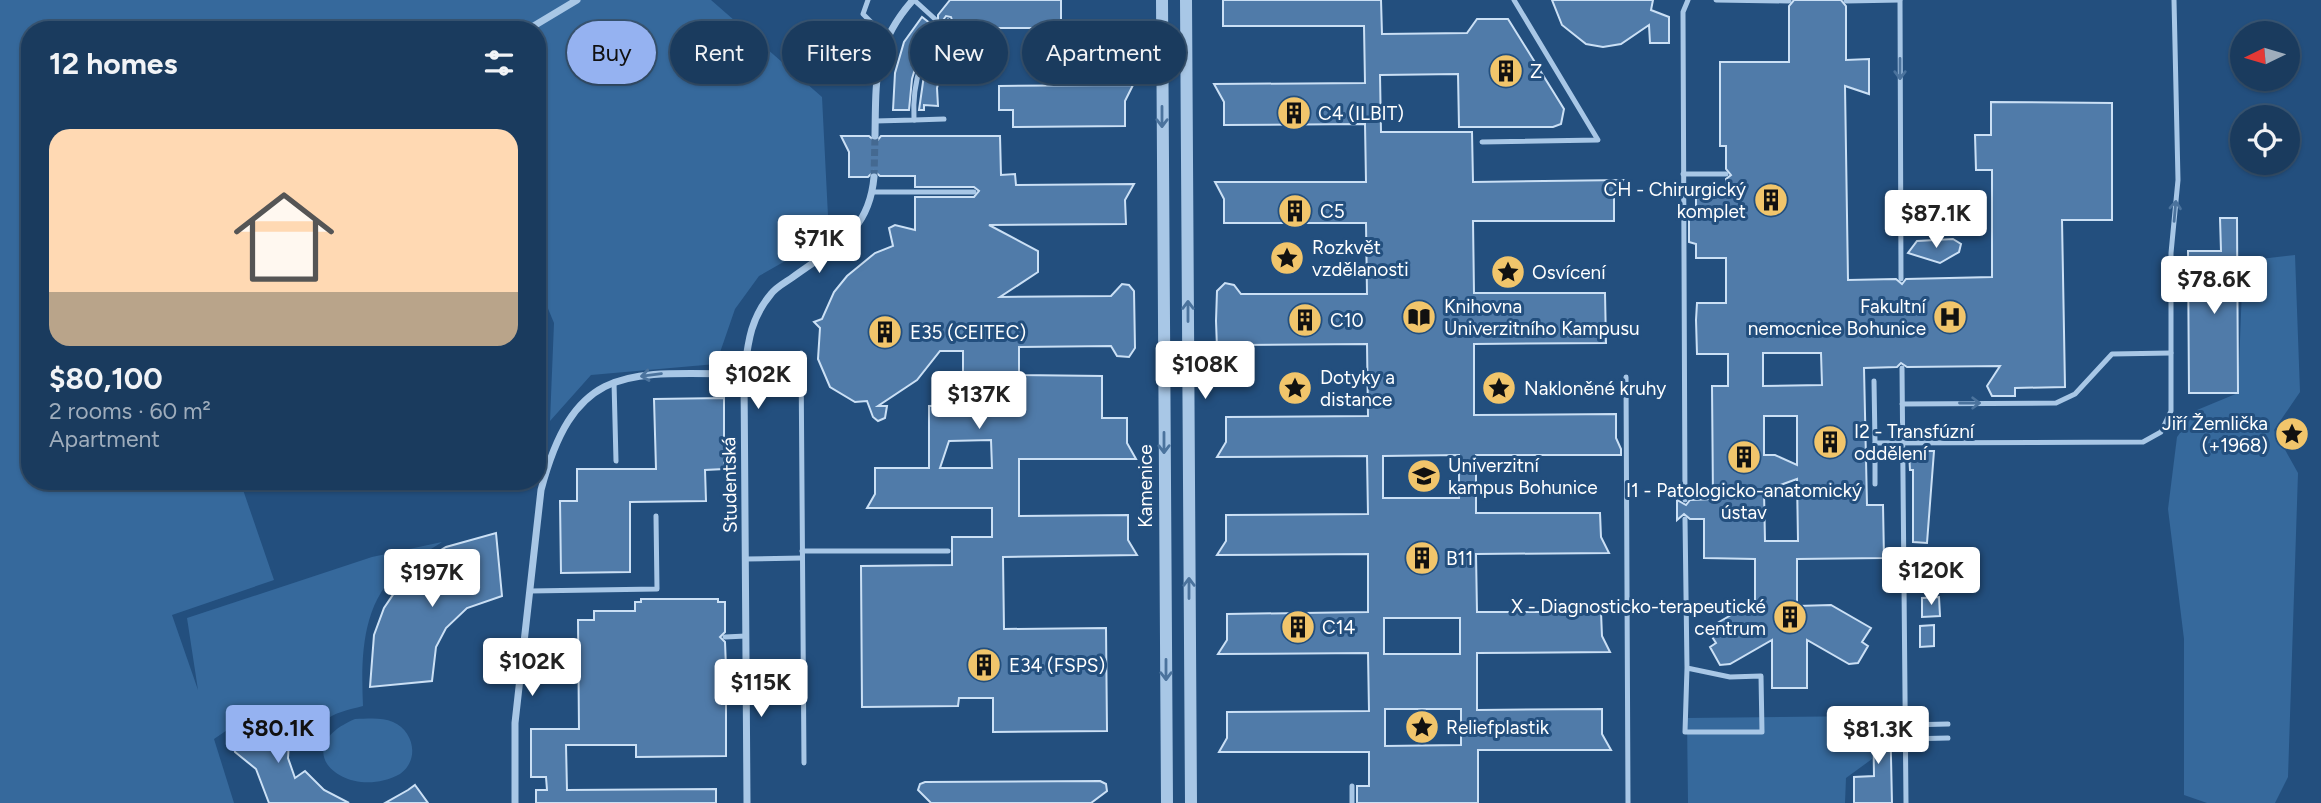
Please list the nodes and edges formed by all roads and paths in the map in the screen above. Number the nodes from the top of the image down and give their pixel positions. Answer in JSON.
{"nodes":[{"id":1,"x":577,"y":0,"type":"edge"},
{"id":2,"x":867,"y":0,"type":"edge"},
{"id":3,"x":914,"y":0,"type":"edge"},
{"id":4,"x":1162,"y":0,"type":"edge"},
{"id":5,"x":1186,"y":0,"type":"edge"},
{"id":6,"x":1514,"y":0,"type":"edge"},
{"id":7,"x":1688,"y":0,"type":"edge"},
{"id":8,"x":1716,"y":0,"type":"edge"},
{"id":9,"x":1900,"y":0,"type":"edge"},
{"id":10,"x":2174,"y":0,"type":"edge"},
{"id":11,"x":1788,"y":1,"type":"edge"},
{"id":12,"x":1846,"y":1,"type":"edge"},
{"id":13,"x":935,"y":19,"type":"dead end"},
{"id":14,"x":542,"y":21,"type":"edge"},
{"id":15,"x":870,"y":21,"type":"edge"},
{"id":16,"x":896,"y":24,"type":"edge"},
{"id":17,"x":877,"y":84,"type":"edge"},
{"id":18,"x":916,"y":84,"type":"edge"},
{"id":19,"x":944,"y":119,"type":"dead end"},
{"id":20,"x":914,"y":120,"type":"junction"},
{"id":21,"x":876,"y":121,"type":"junction"},
{"id":22,"x":875,"y":136,"type":"tunnel mouth"},
{"id":23,"x":1482,"y":142,"type":"dead end"},
{"id":24,"x":1683,"y":174,"type":"junction"},
{"id":25,"x":1726,"y":174,"type":"dead end"},
{"id":26,"x":874,"y":177,"type":"tunnel mouth"},
{"id":27,"x":873,"y":192,"type":"junction"},
{"id":28,"x":974,"y":192,"type":"dead end"},
{"id":29,"x":1901,"y":279,"type":"dead end"},
{"id":30,"x":2171,"y":352,"type":"junction"},
{"id":31,"x":801,"y":353,"type":"dead end"},
{"id":32,"x":1902,"y":368,"type":"dead end"},
{"id":33,"x":744,"y":374,"type":"junction"},
{"id":34,"x":1626,"y":377,"type":"dead end"},
{"id":35,"x":1874,"y":381,"type":"dead end"},
{"id":36,"x":614,"y":382,"type":"junction"},
{"id":37,"x":1902,"y":404,"type":"junction"},
{"id":38,"x":1875,"y":443,"type":"junction"},
{"id":39,"x":616,"y":461,"type":"dead end"},
{"id":40,"x":546,"y":470,"type":"edge"},
{"id":41,"x":1875,"y":484,"type":"dead end"},
{"id":42,"x":541,"y":490,"type":"edge"},
{"id":43,"x":1685,"y":500,"type":"dead end"},
{"id":44,"x":656,"y":516,"type":"dead end"},
{"id":45,"x":1685,"y":519,"type":"dead end"},
{"id":46,"x":948,"y":551,"type":"dead end"},
{"id":47,"x":802,"y":555,"type":"junction"},
{"id":48,"x":746,"y":559,"type":"junction"},
{"id":49,"x":530,"y":591,"type":"junction"},
{"id":50,"x":746,"y":636,"type":"junction"},
{"id":51,"x":726,"y":637,"type":"dead end"},
{"id":52,"x":1687,"y":668,"type":"junction"},
{"id":53,"x":726,"y":673,"type":"dead end"},
{"id":54,"x":746,"y":673,"type":"junction"},
{"id":55,"x":1948,"y":724,"type":"dead end"},
{"id":56,"x":1906,"y":725,"type":"junction"},
{"id":57,"x":1906,"y":738,"type":"junction"},
{"id":58,"x":1948,"y":738,"type":"dead end"},
{"id":59,"x":804,"y":763,"type":"dead end"},
{"id":60,"x":1352,"y":786,"type":"dead end"},
{"id":61,"x":515,"y":803,"type":"edge"},
{"id":62,"x":747,"y":803,"type":"edge"},
{"id":63,"x":1167,"y":803,"type":"edge"},
{"id":64,"x":1191,"y":803,"type":"edge"},
{"id":65,"x":1352,"y":803,"type":"edge"},
{"id":66,"x":1628,"y":803,"type":"edge"},
{"id":67,"x":1906,"y":803,"type":"edge"}],
"edges":[{"from":1,"to":14,"type":"street"},
{"from":2,"to":15,"type":"lane"},
{"from":3,"to":13,"type":"lane"},
{"from":3,"to":16,"type":"street"},
{"from":4,"to":63,"type":"street","name":"Kamenice","one_way":true},
{"from":64,"to":5,"type":"street","one_way":true},
{"from":6,"to":23,"type":"lane"},
{"from":7,"to":24,"type":"lane"},
{"from":8,"to":11,"type":"lane"},
{"from":9,"to":12,"type":"lane"},
{"from":9,"to":29,"type":"lane","one_way":true},
{"from":30,"to":10,"type":"lane","one_way":true},
{"from":17,"to":21,"type":"street"},
{"from":18,"to":20,"type":"lane"},
{"from":19,"to":20,"type":"lane"},
{"from":20,"to":21,"type":"lane"},
{"from":21,"to":22,"type":"street"},
{"from":24,"to":25,"type":"lane"},
{"from":24,"to":43,"type":"lane"},
{"from":26,"to":27,"type":"street","name":"Studentská"},
{"from":27,"to":28,"type":"lane"},
{"from":27,"to":33,"type":"street","name":"Studentská"},
{"from":37,"to":30,"type":"lane","one_way":true},
{"from":30,"to":38,"type":"lane"},
{"from":31,"to":47,"type":"lane"},
{"from":32,"to":37,"type":"lane"},
{"from":33,"to":36,"type":"street","one_way":true},
{"from":33,"to":48,"type":"street","name":"Studentská"},
{"from":34,"to":66,"type":"lane"},
{"from":35,"to":38,"type":"lane"},
{"from":36,"to":39,"type":"lane"},
{"from":36,"to":40,"type":"street"},
{"from":37,"to":56,"type":"lane"},
{"from":38,"to":41,"type":"lane"},
{"from":42,"to":49,"type":"street"},
{"from":44,"to":49,"type":"lane"},
{"from":45,"to":52,"type":"lane"},
{"from":46,"to":47,"type":"lane"},
{"from":47,"to":48,"type":"lane"},
{"from":47,"to":59,"type":"lane"},
{"from":48,"to":50,"type":"street","name":"Studentská"},
{"from":49,"to":61,"type":"street"},
{"from":50,"to":51,"type":"lane"},
{"from":50,"to":54,"type":"street","name":"Studentská"},
{"from":52,"to":52,"type":"lane"},
{"from":53,"to":54,"type":"lane"},
{"from":54,"to":62,"type":"street","name":"Studentská"},
{"from":55,"to":56,"type":"lane"},
{"from":56,"to":57,"type":"lane"},
{"from":57,"to":58,"type":"lane"},
{"from":57,"to":67,"type":"lane"},
{"from":60,"to":65,"type":"lane"}]}
